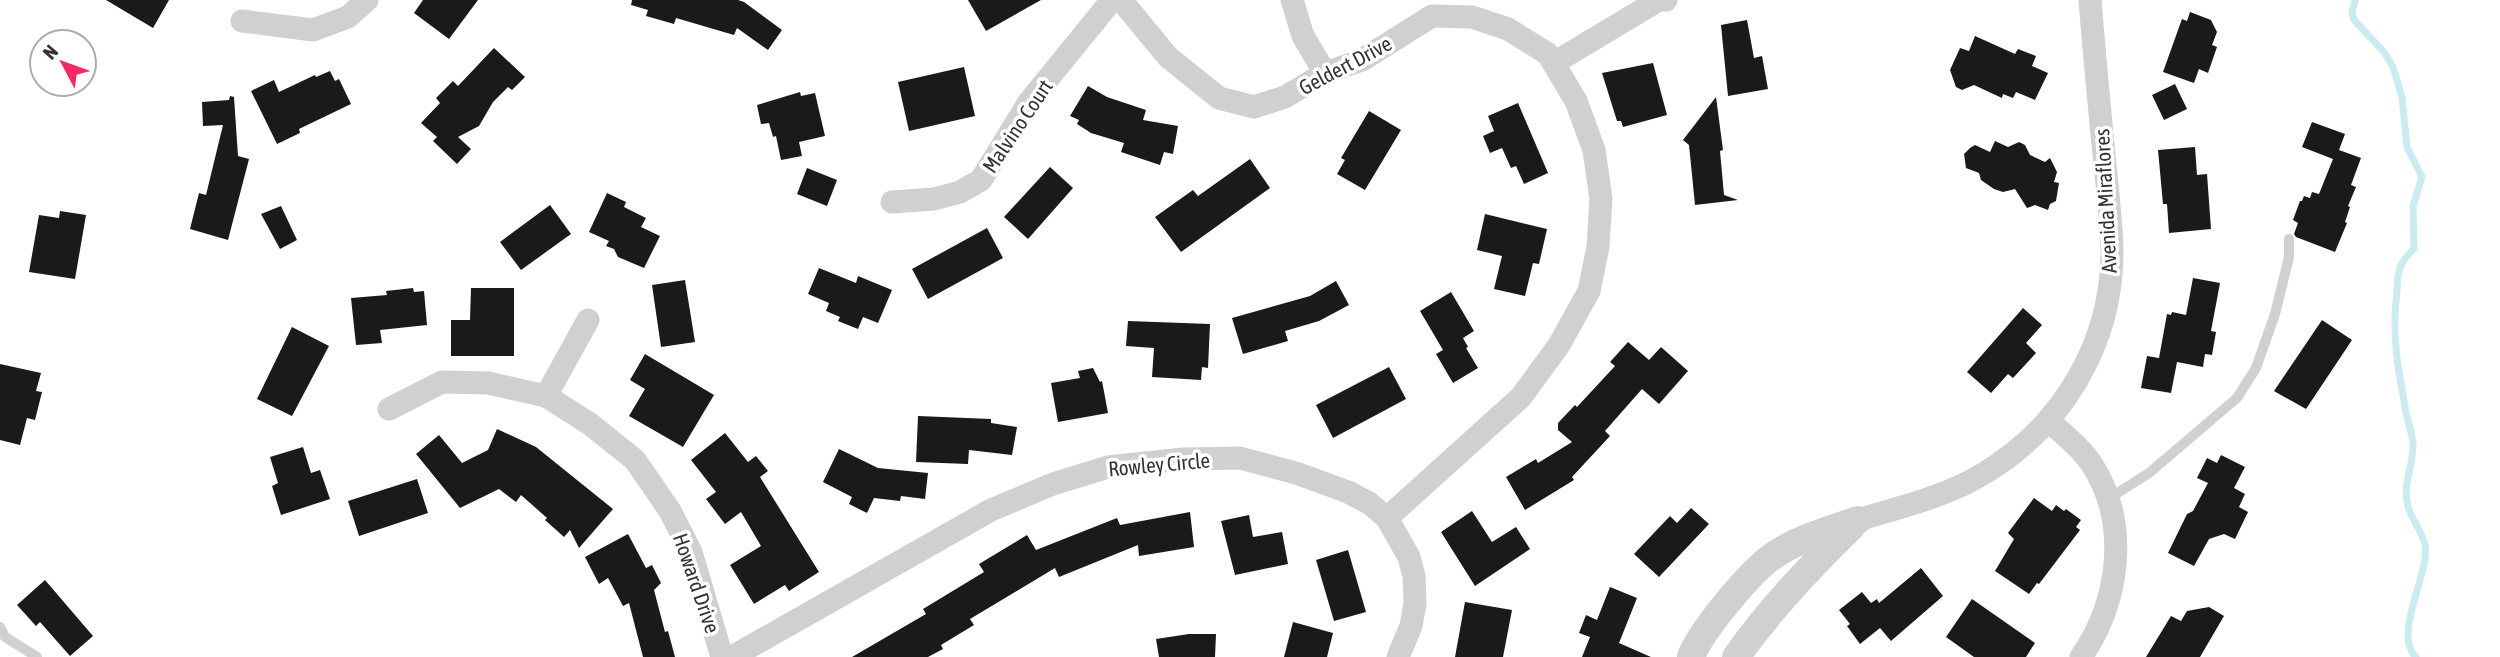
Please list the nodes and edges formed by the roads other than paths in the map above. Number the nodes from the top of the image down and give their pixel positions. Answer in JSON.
{"nodes":[{"id":1,"x":367,"y":0,"type":"edge"},
{"id":2,"x":1112,"y":0,"type":"edge"},
{"id":3,"x":1121,"y":0,"type":"edge"},
{"id":4,"x":1292,"y":0,"type":"edge"},
{"id":5,"x":1666,"y":0,"type":"edge"},
{"id":6,"x":2090,"y":0,"type":"edge"},
{"id":7,"x":242,"y":21,"type":"dead end"},
{"id":8,"x":1554,"y":63,"type":"junction"},
{"id":9,"x":1325,"y":73,"type":"junction"},
{"id":10,"x":892,"y":202,"type":"dead end"},
{"id":11,"x":2289,"y":239,"type":"dead end"},
{"id":12,"x":589,"y":320,"type":"dead end"},
{"id":13,"x":546,"y":396,"type":"junction"},
{"id":14,"x":389,"y":409,"type":"dead end"},
{"id":15,"x":2049,"y":421,"type":"junction"},
{"id":16,"x":2108,"y":499,"type":"junction"},
{"id":17,"x":1387,"y":517,"type":"junction"},
{"id":18,"x":1858,"y":520,"type":"junction"},
{"id":19,"x":0,"y":627,"type":"edge"},
{"id":20,"x":37,"y":657,"type":"edge"},
{"id":21,"x":722,"y":657,"type":"edge"},
{"id":22,"x":732,"y":657,"type":"edge"},
{"id":23,"x":1398,"y":657,"type":"edge"},
{"id":24,"x":1691,"y":657,"type":"edge"},
{"id":25,"x":1736,"y":657,"type":"edge"},
{"id":26,"x":2081,"y":657,"type":"edge"}],
"edges":[{"from":1,"to":7,"type":"street"},
{"from":2,"to":10,"type":"street","name":"Malvino Court"},
{"from":3,"to":9,"type":"street","name":"Geldert Drive"},
{"from":4,"to":9,"type":"street"},
{"from":5,"to":8,"type":"street"},
{"from":6,"to":15,"type":"street","name":"Avenida Miraflores"},
{"from":8,"to":9,"type":"street","name":"Geldert Drive"},
{"from":8,"to":17,"type":"street","name":"Geldert Drive"},
{"from":11,"to":16,"type":"lane"},
{"from":12,"to":13,"type":"street"},
{"from":13,"to":14,"type":"street","name":"Howard Drive"},
{"from":13,"to":21,"type":"street","name":"Howard Drive"},
{"from":15,"to":16,"type":"street"},
{"from":15,"to":18,"type":"street","name":"Avenida Miraflores"},
{"from":16,"to":26,"type":"street"},
{"from":17,"to":22,"type":"street","name":"Rowley Circle"},
{"from":17,"to":23,"type":"street","name":"Rowley Circle"},
{"from":18,"to":24,"type":"street","name":"Avenida Miraflores"},
{"from":18,"to":25,"type":"street","name":"Avenida Miraflores"},
{"from":19,"to":20,"type":"lane"}]}
